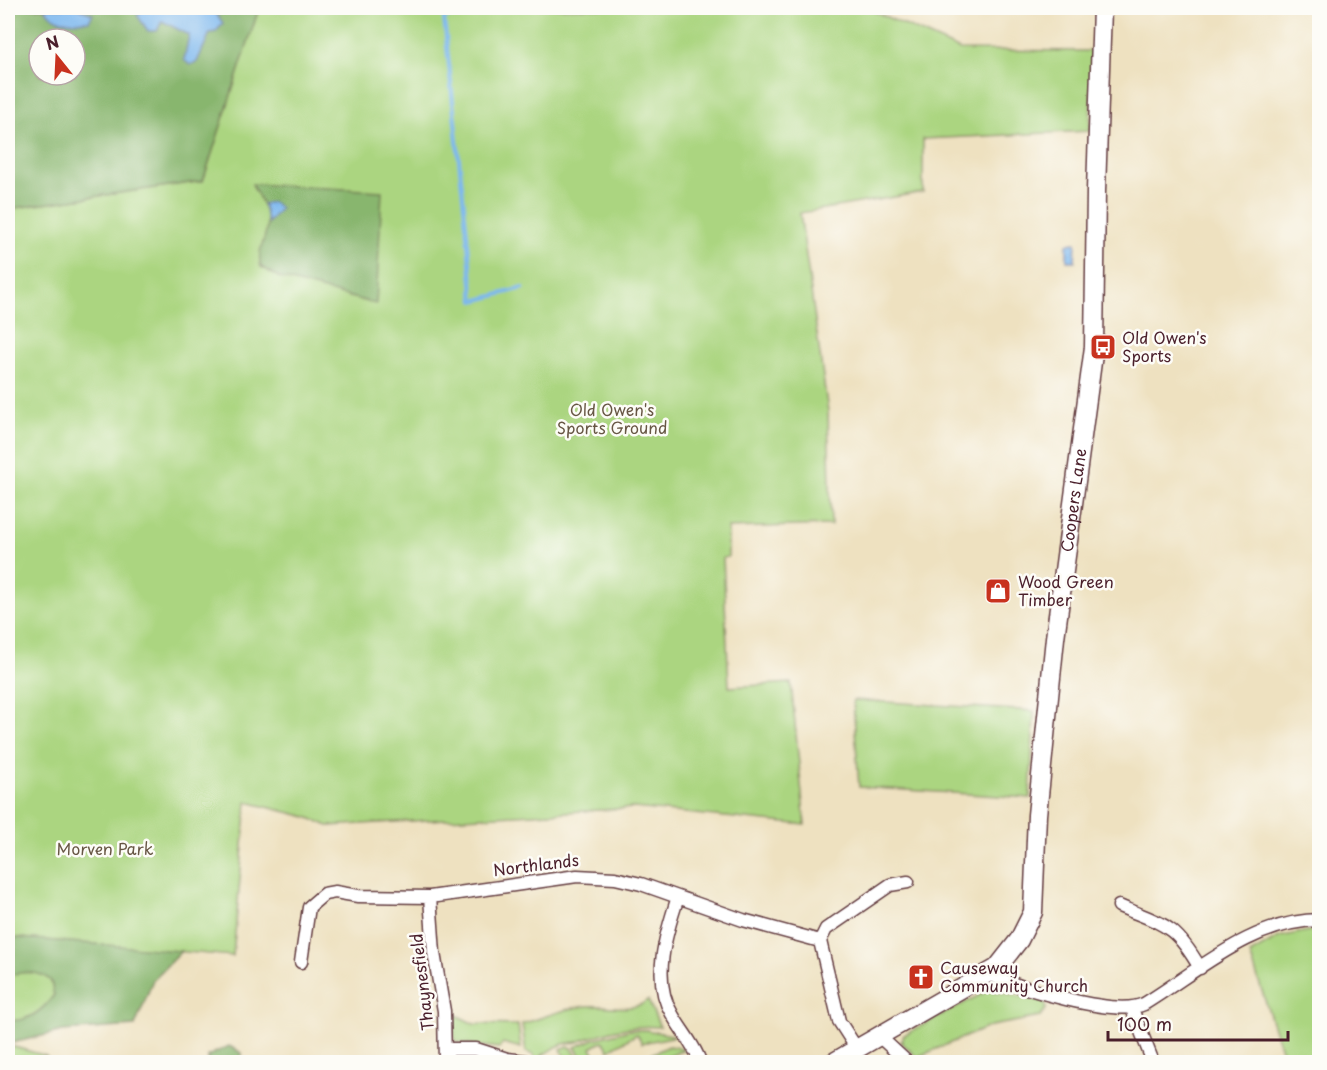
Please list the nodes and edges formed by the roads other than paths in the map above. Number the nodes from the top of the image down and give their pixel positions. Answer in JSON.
{"nodes":[{"id":1,"x":1102,"y":8,"type":"edge"},
{"id":2,"x":908,"y":882,"type":"dead end"},
{"id":3,"x":430,"y":897,"type":"junction"},
{"id":4,"x":678,"y":897,"type":"junction"},
{"id":5,"x":1119,"y":906,"type":"dead end"},
{"id":6,"x":1320,"y":920,"type":"edge"},
{"id":7,"x":820,"y":941,"type":"junction"},
{"id":8,"x":301,"y":962,"type":"dead end"},
{"id":9,"x":1200,"y":968,"type":"junction"},
{"id":10,"x":987,"y":974,"type":"junction"},
{"id":11,"x":1132,"y":1009,"type":"junction"},
{"id":12,"x":879,"y":1036,"type":"junction"},
{"id":13,"x":446,"y":1049,"type":"junction"},
{"id":14,"x":857,"y":1049,"type":"junction"},
{"id":15,"x":525,"y":1061,"type":"edge"},
{"id":16,"x":445,"y":1062,"type":"edge"},
{"id":17,"x":700,"y":1062,"type":"edge"},
{"id":18,"x":834,"y":1062,"type":"edge"},
{"id":19,"x":907,"y":1062,"type":"edge"},
{"id":20,"x":1153,"y":1062,"type":"edge"}],
"edges":[{"from":1,"to":10,"type":"main road","name":"Coopers Lane"},
{"from":2,"to":7,"type":"street"},
{"from":3,"to":4,"type":"street","name":"Northlands"},
{"from":3,"to":8,"type":"street","name":"Northlands"},
{"from":3,"to":13,"type":"street","name":"Thaynesfield"},
{"from":4,"to":7,"type":"street","name":"Northlands"},
{"from":4,"to":17,"type":"street"},
{"from":5,"to":9,"type":"street"},
{"from":6,"to":9,"type":"street"},
{"from":7,"to":14,"type":"street"},
{"from":9,"to":11,"type":"street"},
{"from":10,"to":11,"type":"street"},
{"from":10,"to":12,"type":"main road","name":"Coopers Lane"},
{"from":11,"to":20,"type":"street"},
{"from":12,"to":14,"type":"main road","name":"Coopers Lane"},
{"from":12,"to":19,"type":"street"},
{"from":13,"to":15,"type":"street"},
{"from":13,"to":16,"type":"street","name":"Thaynesfield"},
{"from":14,"to":18,"type":"main road","name":"Coopers Lane"}]}
